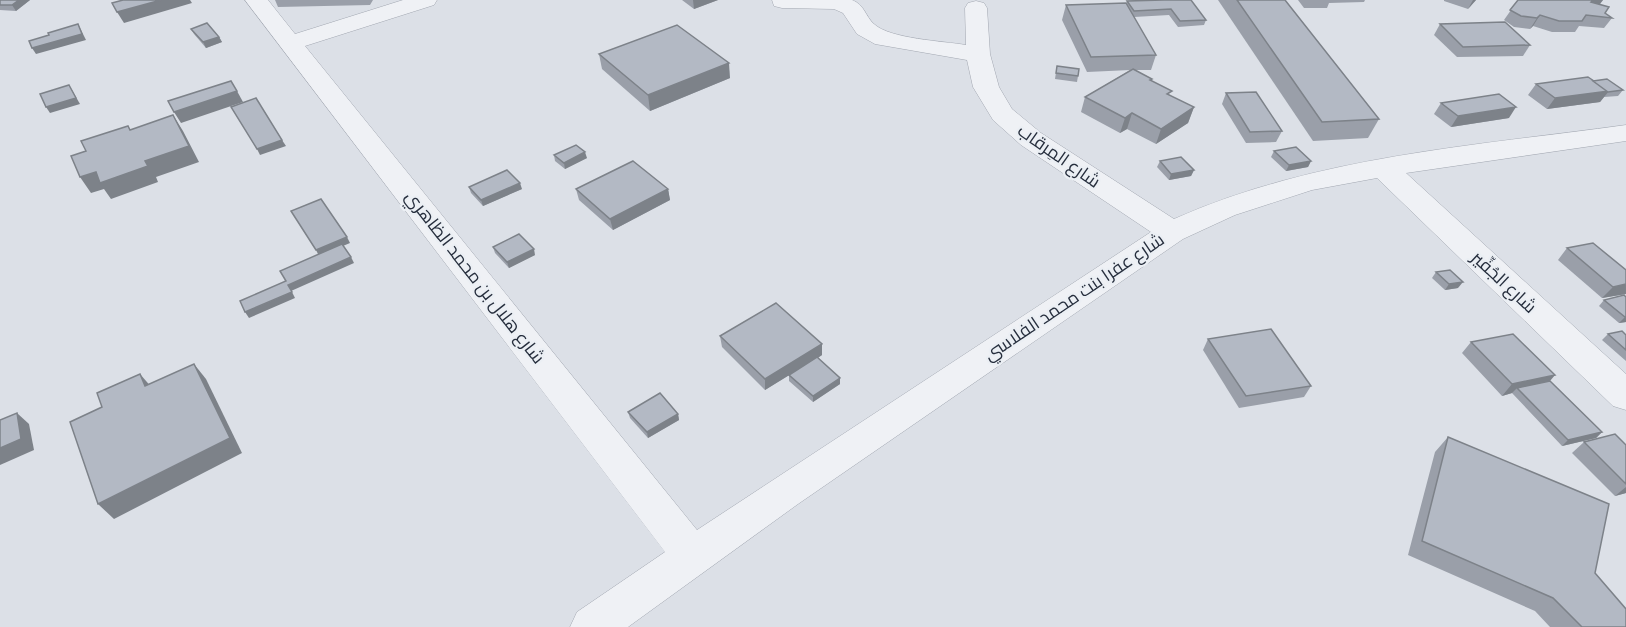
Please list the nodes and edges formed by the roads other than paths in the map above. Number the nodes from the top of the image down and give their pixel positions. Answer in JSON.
{"nodes":[{"id":1,"x":256,"y":0,"type":"edge"},
{"id":2,"x":426,"y":0,"type":"edge"},
{"id":3,"x":782,"y":1,"type":"edge"},
{"id":4,"x":976,"y":8,"type":"dead end"},
{"id":5,"x":291,"y":43,"type":"junction"},
{"id":6,"x":978,"y":54,"type":"junction"},
{"id":7,"x":1626,"y":133,"type":"edge"},
{"id":8,"x":1383,"y":168,"type":"junction"},
{"id":9,"x":1172,"y":232,"type":"junction"},
{"id":10,"x":1626,"y":396,"type":"edge"},
{"id":11,"x":693,"y":556,"type":"junction"},
{"id":12,"x":592,"y":627,"type":"edge"}],
"edges":[{"from":1,"to":5,"type":"street","name":"شارع هلال بن محمد الظاهري"},
{"from":2,"to":5,"type":"street"},
{"from":3,"to":6,"type":"street"},
{"from":4,"to":6,"type":"street","name":"شارع المِرقاب"},
{"from":5,"to":11,"type":"street","name":"شارع هلال بن محمد الظاهري"},
{"from":6,"to":9,"type":"street","name":"شارع المِرقاب"},
{"from":7,"to":8,"type":"street","name":"شارع عفرا بنت محمد الفلاسي"},
{"from":8,"to":9,"type":"street","name":"شارع عفرا بنت محمد الفلاسي"},
{"from":8,"to":10,"type":"street","name":"شارع الجُفِّير"},
{"from":9,"to":11,"type":"street","name":"شارع عفرا بنت محمد الفلاسي"},
{"from":11,"to":12,"type":"street","name":"شارع عفرا بنت محمد الفلاسي"}]}
